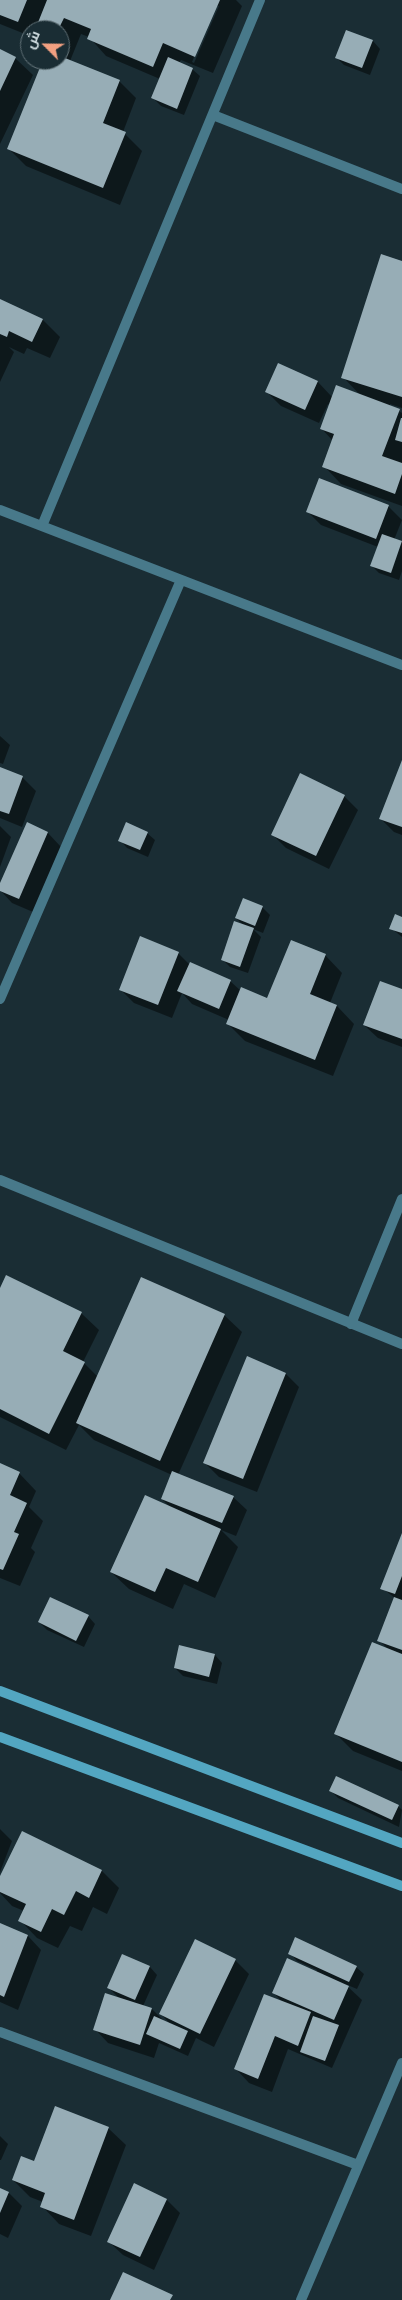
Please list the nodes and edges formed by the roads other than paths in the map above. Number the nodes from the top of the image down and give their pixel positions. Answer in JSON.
{"nodes":[{"id":1,"x":260,"y":0,"type":"edge"},
{"id":2,"x":213,"y":115,"type":"junction"},
{"id":3,"x":402,"y":189,"type":"edge"},
{"id":4,"x":0,"y":510,"type":"edge"},
{"id":5,"x":42,"y":526,"type":"junction"},
{"id":6,"x":181,"y":580,"type":"junction"},
{"id":7,"x":402,"y":666,"type":"edge"},
{"id":8,"x":0,"y":999,"type":"edge"},
{"id":9,"x":0,"y":1180,"type":"edge"},
{"id":10,"x":402,"y":1198,"type":"edge"},
{"id":11,"x":351,"y":1324,"type":"junction"},
{"id":12,"x":402,"y":1344,"type":"edge"},
{"id":13,"x":0,"y":1691,"type":"edge"},
{"id":14,"x":0,"y":1737,"type":"edge"},
{"id":15,"x":402,"y":1843,"type":"edge"},
{"id":16,"x":402,"y":1886,"type":"edge"},
{"id":17,"x":0,"y":2032,"type":"edge"},
{"id":18,"x":402,"y":2063,"type":"edge"},
{"id":19,"x":358,"y":2165,"type":"junction"},
{"id":20,"x":301,"y":2300,"type":"edge"}],
"edges":[{"from":1,"to":2,"type":"street"},
{"from":2,"to":3,"type":"street"},
{"from":2,"to":5,"type":"street"},
{"from":4,"to":5,"type":"street"},
{"from":5,"to":6,"type":"street"},
{"from":6,"to":7,"type":"street"},
{"from":6,"to":8,"type":"street"},
{"from":9,"to":11,"type":"street"},
{"from":10,"to":11,"type":"street"},
{"from":11,"to":12,"type":"street"},
{"from":13,"to":15,"type":"main road"},
{"from":14,"to":16,"type":"main road"},
{"from":17,"to":19,"type":"street"},
{"from":18,"to":19,"type":"street"},
{"from":19,"to":20,"type":"street"}]}
